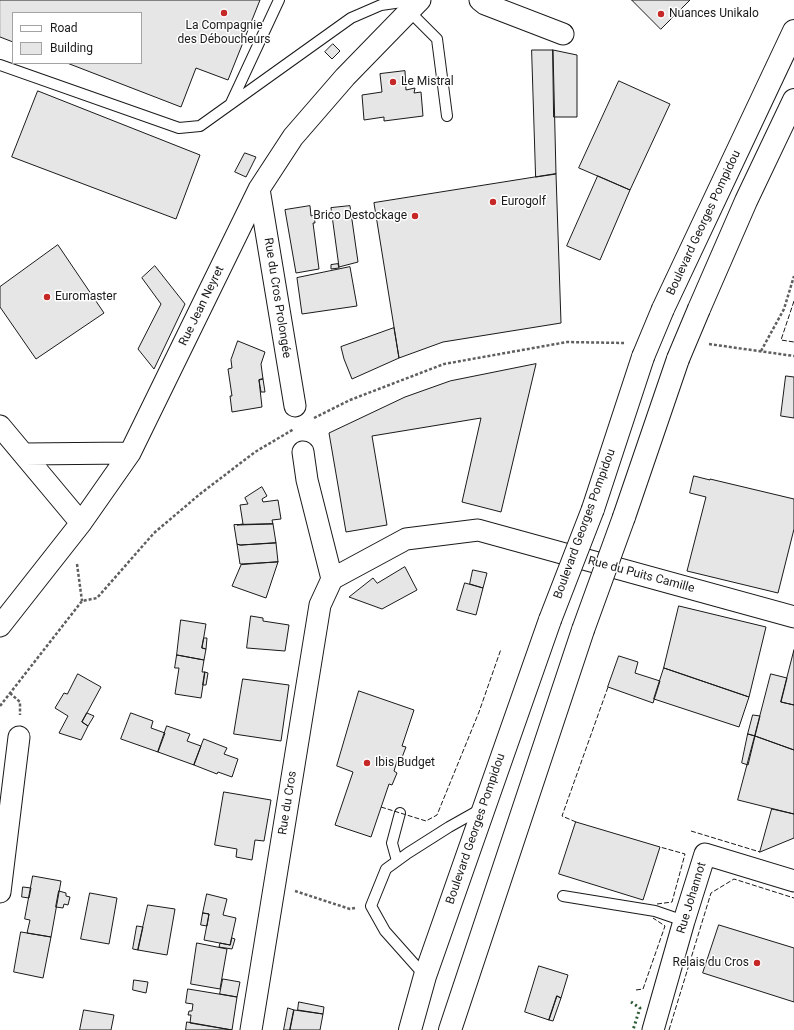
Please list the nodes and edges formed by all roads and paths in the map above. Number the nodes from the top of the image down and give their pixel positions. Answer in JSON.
{"nodes":[{"id":1,"x":279,"y":0,"type":"edge"},
{"id":2,"x":480,"y":0,"type":"edge"},
{"id":3,"x":415,"y":4,"type":"edge"},
{"id":4,"x":794,"y":31,"type":"edge"},
{"id":5,"x":563,"y":34,"type":"dead end"},
{"id":6,"x":0,"y":65,"type":"edge"},
{"id":7,"x":794,"y":100,"type":"edge"},
{"id":8,"x":230,"y":106,"type":"junction"},
{"id":9,"x":447,"y":116,"type":"dead end"},
{"id":10,"x":259,"y":189,"type":"junction"},
{"id":11,"x":794,"y":276,"type":"edge"},
{"id":12,"x":703,"y":343,"type":"dead end"},
{"id":13,"x":636,"y":350,"type":"junction"},
{"id":14,"x":761,"y":351,"type":"junction"},
{"id":15,"x":794,"y":356,"type":"edge"},
{"id":16,"x":297,"y":416,"type":"joint"},
{"id":17,"x":312,"y":420,"type":"dead end"},
{"id":18,"x":0,"y":426,"type":"edge"},
{"id":19,"x":303,"y":452,"type":"dead end"},
{"id":20,"x":130,"y":453,"type":"junction"},
{"id":21,"x":24,"y":454,"type":"junction"},
{"id":22,"x":81,"y":523,"type":"junction"},
{"id":23,"x":61,"y":548,"type":"junction"},
{"id":24,"x":332,"y":579,"type":"junction"},
{"id":25,"x":82,"y":601,"type":"junction"},
{"id":26,"x":794,"y":617,"type":"edge"},
{"id":27,"x":0,"y":626,"type":"edge"},
{"id":28,"x":0,"y":706,"type":"edge"},
{"id":29,"x":19,"y":737,"type":"dead end"},
{"id":30,"x":484,"y":807,"type":"junction"},
{"id":31,"x":400,"y":813,"type":"dead end"},
{"id":32,"x":397,"y":861,"type":"junction"},
{"id":33,"x":794,"y":881,"type":"edge"},
{"id":34,"x":275,"y":884,"type":"junction"},
{"id":35,"x":0,"y":892,"type":"edge"},
{"id":36,"x":562,"y":896,"type":"dead end"},
{"id":37,"x":371,"y":906,"type":"junction"},
{"id":38,"x":684,"y":920,"type":"junction"},
{"id":39,"x":425,"y":976,"type":"junction"},
{"id":40,"x":251,"y":1030,"type":"edge"},
{"id":41,"x":410,"y":1030,"type":"edge"},
{"id":42,"x":450,"y":1030,"type":"edge"},
{"id":43,"x":653,"y":1030,"type":"edge"}],
"edges":[{"from":1,"to":8,"type":"lane"},
{"from":2,"to":5,"type":"street"},
{"from":3,"to":8,"type":"lane"},
{"from":3,"to":9,"type":"lane"},
{"from":3,"to":10,"type":"street","name":"Rue Jean Neyret"},
{"from":4,"to":13,"type":"main road","name":"Boulevard Georges Pompidou","bridge":true},
{"from":6,"to":8,"type":"lane"},
{"from":7,"to":42,"type":"main road","bridge":true},
{"from":10,"to":16,"type":"street","name":"Rue du Cros Prolongée"},
{"from":10,"to":20,"type":"street","name":"Rue Jean Neyret"},
{"from":11,"to":14,"type":"path"},
{"from":12,"to":14,"type":"path"},
{"from":13,"to":17,"type":"path"},
{"from":13,"to":30,"type":"main road","name":"Boulevard Georges Pompidou","bridge":true},
{"from":14,"to":15,"type":"path"},
{"from":16,"to":25,"type":"path"},
{"from":18,"to":21,"type":"street"},
{"from":19,"to":24,"type":"street"},
{"from":20,"to":21,"type":"street"},
{"from":20,"to":22,"type":"street","name":"Rue Jean Neyret"},
{"from":21,"to":22,"type":"street"},
{"from":22,"to":23,"type":"street","name":"Rue Jean Neyret"},
{"from":23,"to":25,"type":"path"},
{"from":23,"to":27,"type":"street","name":"Rue Jean Neyret"},
{"from":24,"to":26,"type":"street","name":"Rue du Puits Camille"},
{"from":24,"to":34,"type":"street","name":"Rue du Cros"},
{"from":25,"to":28,"type":"path"},
{"from":29,"to":35,"type":"street"},
{"from":30,"to":32,"type":"lane"},
{"from":30,"to":39,"type":"main road","name":"Boulevard Georges Pompidou"},
{"from":31,"to":32,"type":"lane"},
{"from":32,"to":37,"type":"lane"},
{"from":33,"to":38,"type":"street","name":"Rue Johannot"},
{"from":34,"to":37,"type":"path"},
{"from":34,"to":40,"type":"street","name":"Rue du Cros"},
{"from":36,"to":38,"type":"lane"},
{"from":37,"to":39,"type":"lane"},
{"from":38,"to":43,"type":"street","name":"Rue Johannot"},
{"from":39,"to":41,"type":"main road","name":"Boulevard Georges Pompidou"}]}
